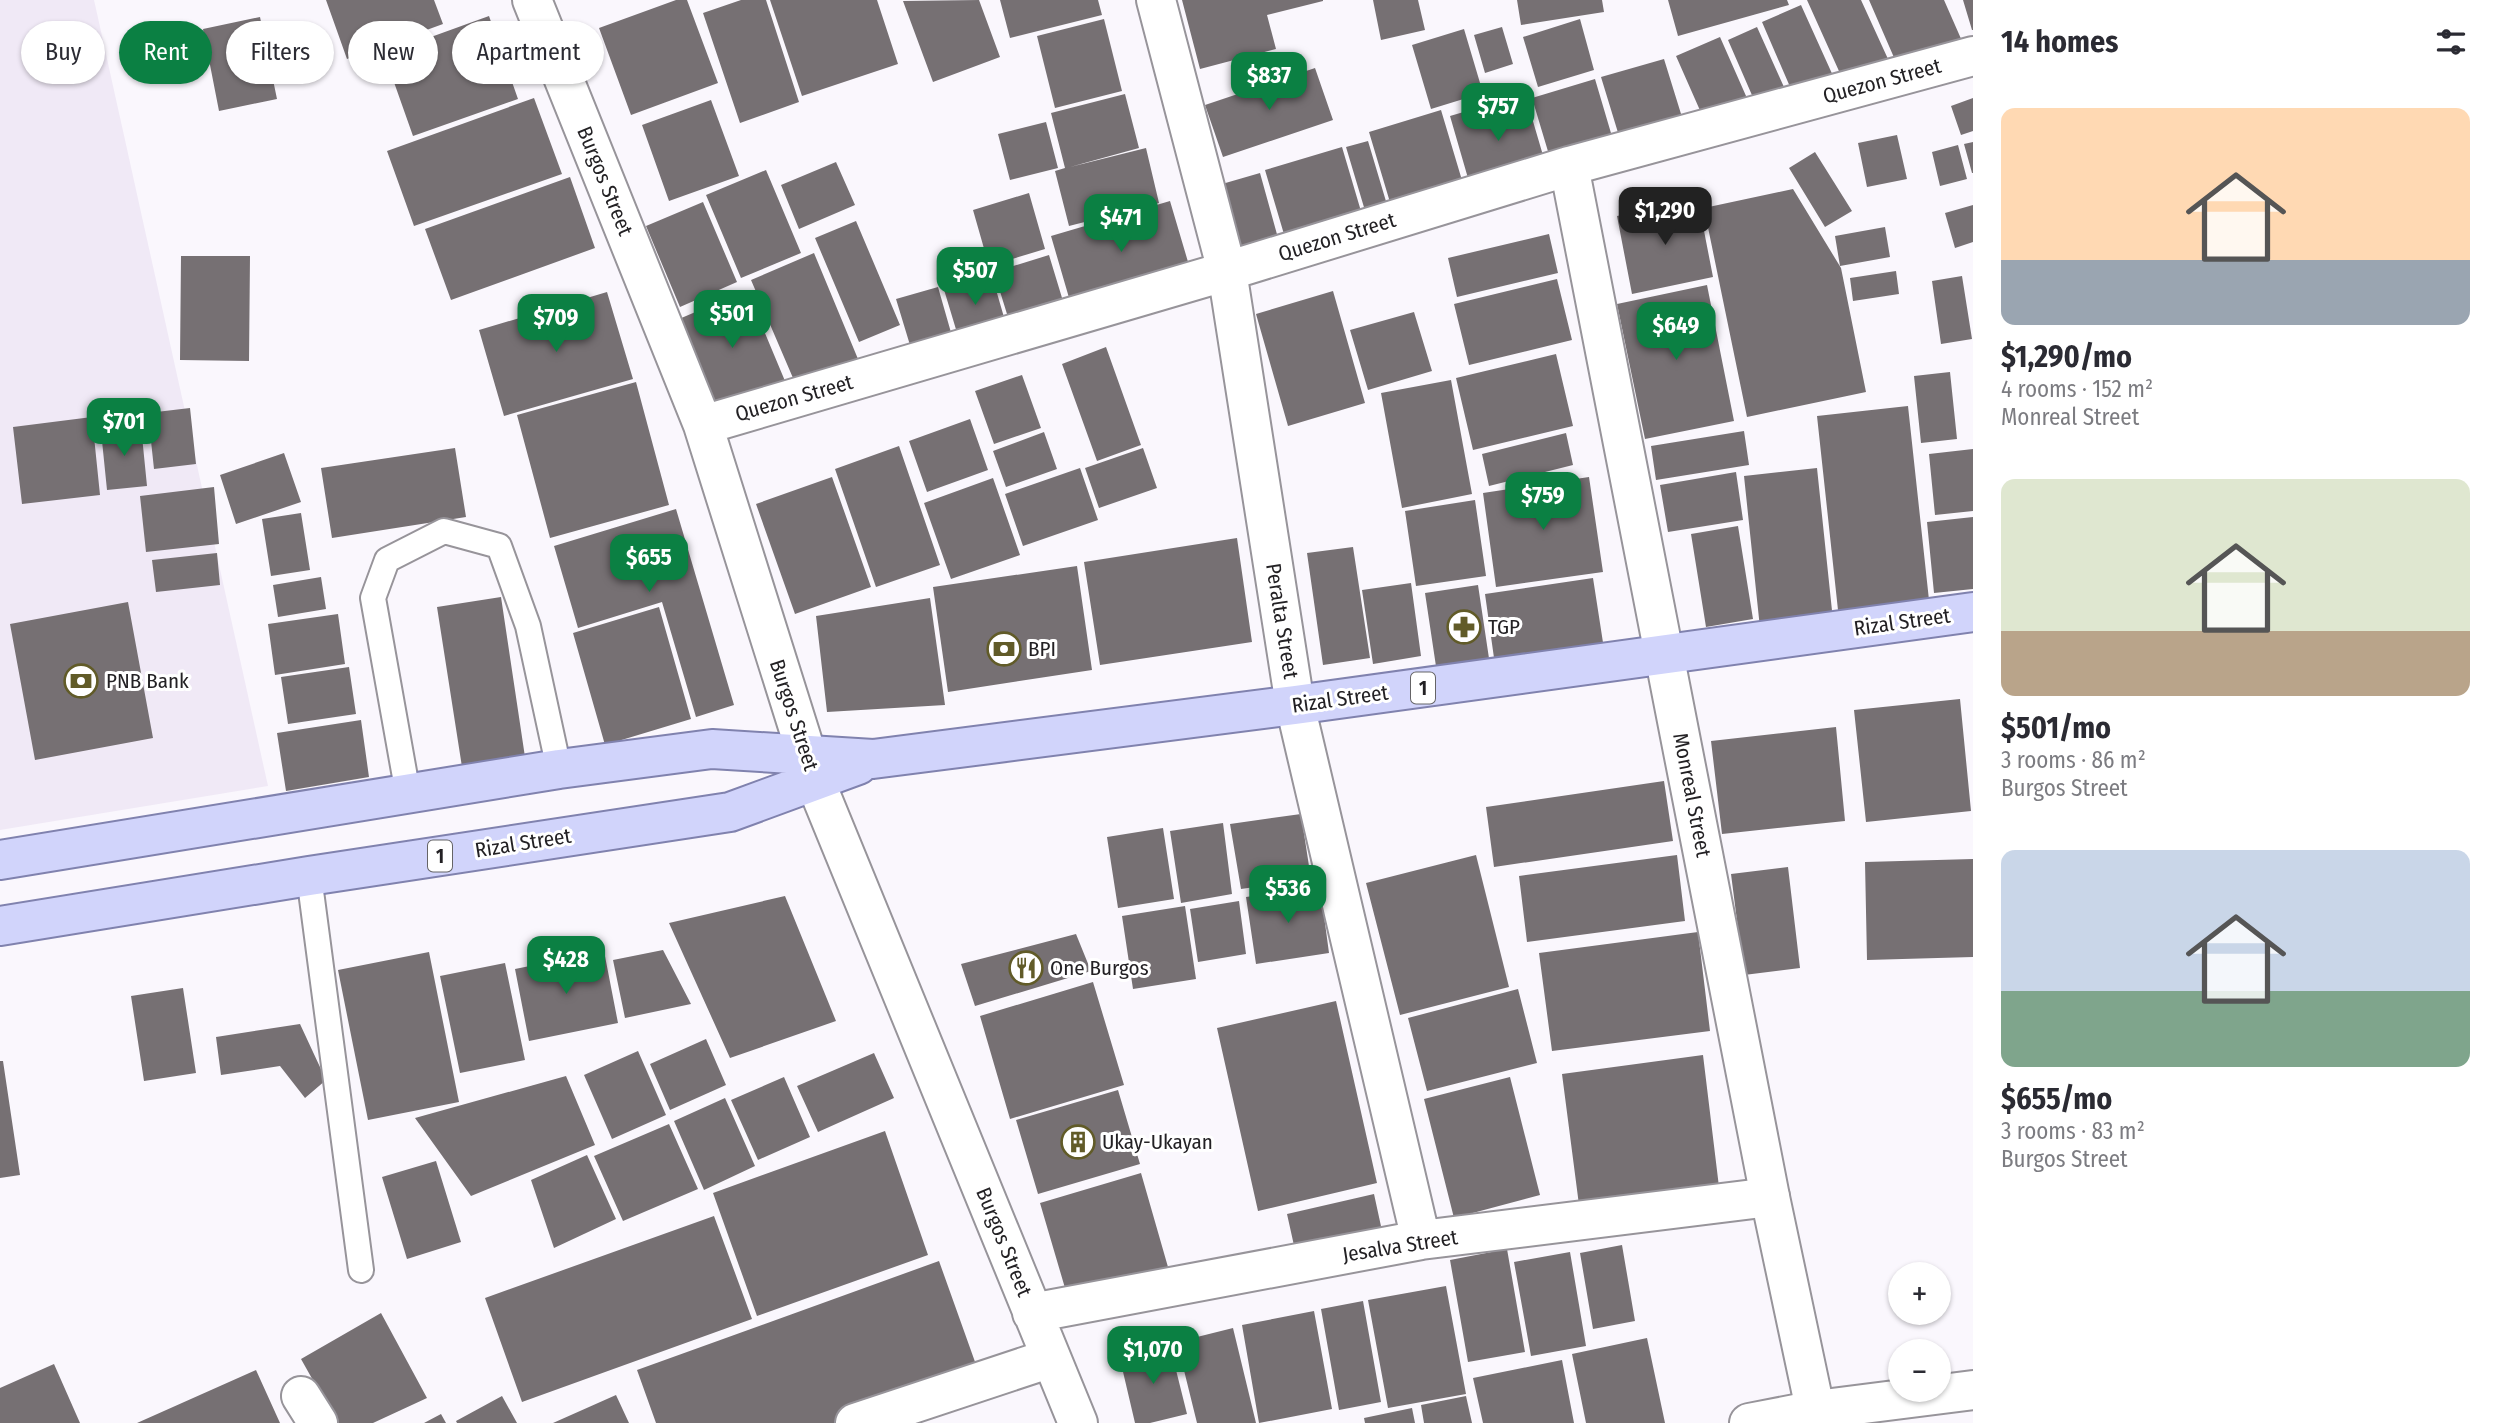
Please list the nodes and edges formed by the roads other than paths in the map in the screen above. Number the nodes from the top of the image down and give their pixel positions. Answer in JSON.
{"nodes":[{"id":1,"x":531,"y":0,"type":"edge"},
{"id":2,"x":1156,"y":0,"type":"edge"},
{"id":3,"x":1973,"y":56,"type":"edge"},
{"id":4,"x":1569,"y":166,"type":"junction"},
{"id":5,"x":1227,"y":271,"type":"junction"},
{"id":6,"x":703,"y":425,"type":"junction"},
{"id":7,"x":1973,"y":612,"type":"edge"},
{"id":8,"x":1664,"y":654,"type":"junction"},
{"id":9,"x":1295,"y":705,"type":"junction"},
{"id":10,"x":811,"y":768,"type":"junction"},
{"id":11,"x":559,"y":769,"type":"junction"},
{"id":12,"x":408,"y":794,"type":"junction"},
{"id":13,"x":0,"y":860,"type":"edge"},
{"id":14,"x":309,"y":876,"type":"junction"},
{"id":15,"x":0,"y":926,"type":"edge"},
{"id":16,"x":1770,"y":1198,"type":"junction"},
{"id":17,"x":1421,"y":1240,"type":"junction"},
{"id":18,"x":361,"y":1270,"type":"dead end"},
{"id":19,"x":1032,"y":1313,"type":"junction"},
{"id":20,"x":1051,"y":1358,"type":"junction"},
{"id":21,"x":1973,"y":1390,"type":"edge"},
{"id":22,"x":1817,"y":1416,"type":"edge"},
{"id":23,"x":855,"y":1423,"type":"edge"},
{"id":24,"x":1078,"y":1423,"type":"edge"},
{"id":25,"x":1749,"y":1423,"type":"edge"}],
"edges":[{"from":1,"to":6,"type":"street","name":"Burgos Street"},
{"from":2,"to":5,"type":"street","name":"Peralta Street"},
{"from":3,"to":4,"type":"street","name":"Quezon Street"},
{"from":4,"to":5,"type":"street","name":"Quezon Street"},
{"from":4,"to":8,"type":"street","name":"Monreal Street"},
{"from":5,"to":6,"type":"street","name":"Quezon Street"},
{"from":5,"to":9,"type":"street","name":"Peralta Street"},
{"from":6,"to":10,"type":"street","name":"Burgos Street"},
{"from":7,"to":8,"type":"main road","name":"Rizal Street","number":"1"},
{"from":8,"to":9,"type":"main road","name":"Rizal Street","number":"1"},
{"from":8,"to":16,"type":"street","name":"Monreal Street"},
{"from":9,"to":10,"type":"main road","name":"Rizal Street","number":"1"},
{"from":9,"to":17,"type":"street","name":"Peralta Street"},
{"from":10,"to":11,"type":"main road","name":"Rizal Street","number":"1"},
{"from":10,"to":14,"type":"main road","name":"Rizal Street","number":"1"},
{"from":10,"to":19,"type":"street","name":"Burgos Street"},
{"from":11,"to":12,"type":"main road","name":"Rizal Street","number":"1"},
{"from":11,"to":12,"type":"lane"},
{"from":12,"to":13,"type":"main road","name":"Rizal Street","number":"1"},
{"from":14,"to":15,"type":"main road","name":"Rizal Street","number":"1"},
{"from":14,"to":18,"type":"lane"},
{"from":16,"to":17,"type":"street","name":"Jesalva Street"},
{"from":16,"to":22,"type":"street","name":"Monreal Street"},
{"from":17,"to":19,"type":"street","name":"Jesalva Street"},
{"from":19,"to":20,"type":"street","name":"Burgos Street"},
{"from":20,"to":23,"type":"street"},
{"from":20,"to":24,"type":"street","name":"Burgos Street"},
{"from":21,"to":22,"type":"street"},
{"from":22,"to":25,"type":"street"}]}
